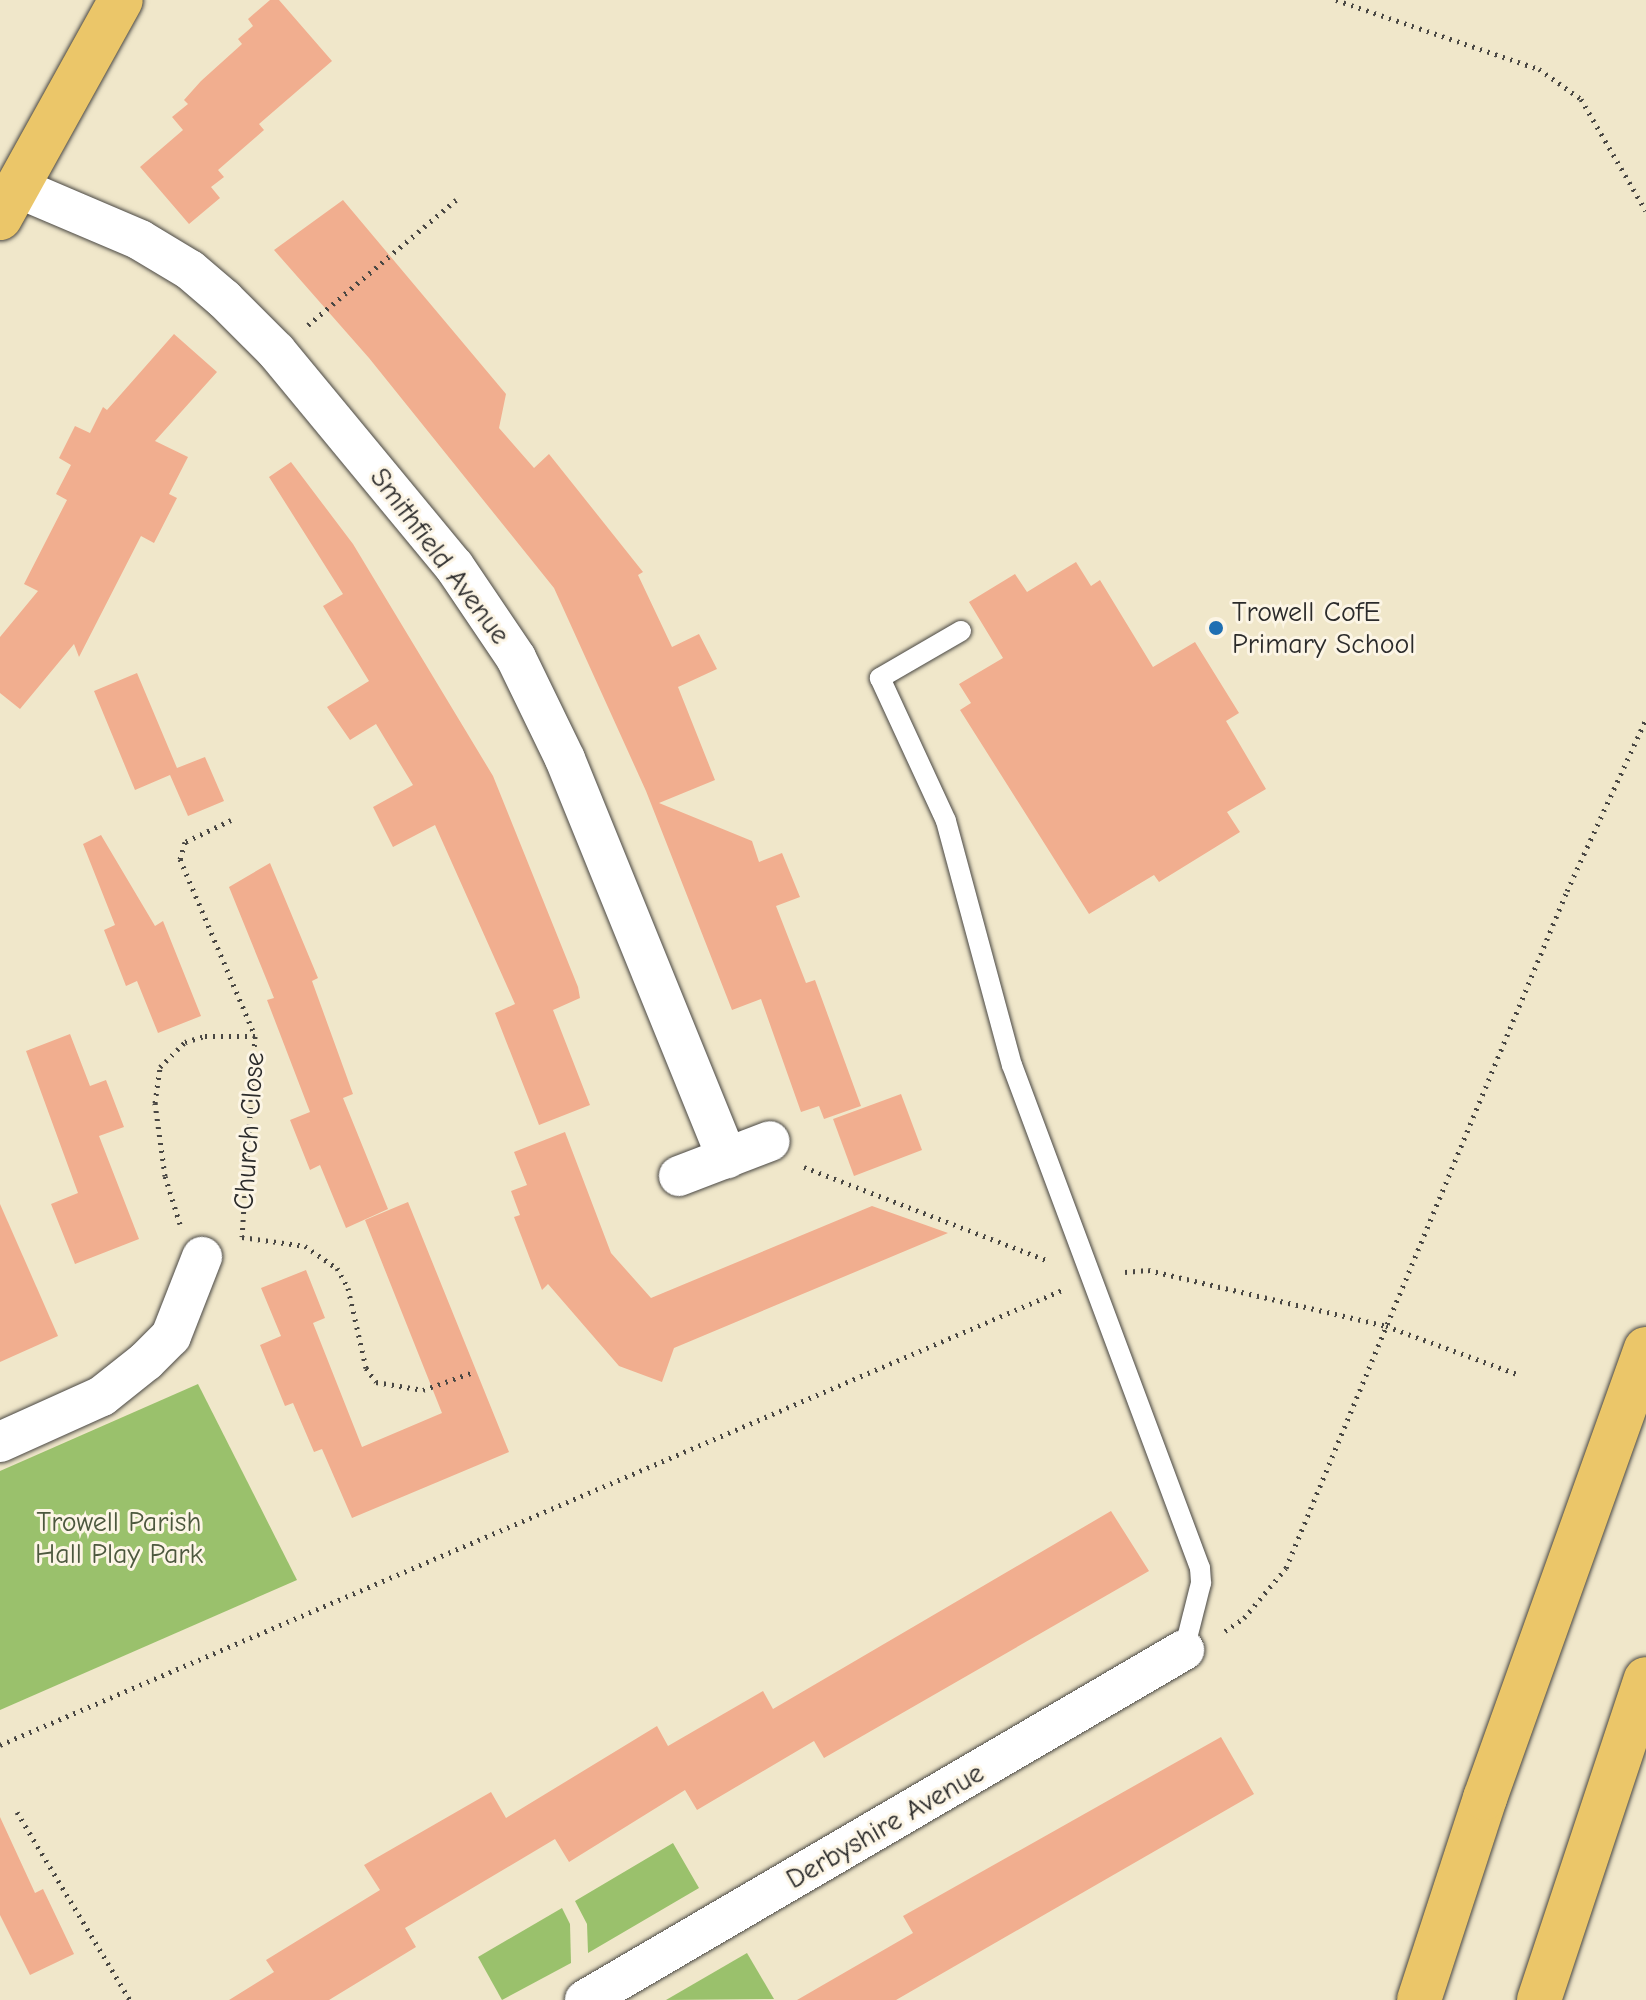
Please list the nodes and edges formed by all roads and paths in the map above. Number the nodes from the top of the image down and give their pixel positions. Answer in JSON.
{"nodes":[{"id":1,"x":121,"y":0,"type":"edge"},
{"id":2,"x":1336,"y":0,"type":"edge"},
{"id":3,"x":456,"y":200,"type":"dead end"},
{"id":4,"x":8,"y":202,"type":"edge"},
{"id":5,"x":1646,"y":211,"type":"edge"},
{"id":6,"x":276,"y":351,"type":"junction"},
{"id":7,"x":961,"y":631,"type":"dead end"},
{"id":8,"x":1646,"y":719,"type":"edge"},
{"id":9,"x":231,"y":820,"type":"dead end"},
{"id":10,"x":255,"y":1036,"type":"junction"},
{"id":11,"x":770,"y":1141,"type":"joint"},
{"id":12,"x":727,"y":1158,"type":"junction"},
{"id":13,"x":679,"y":1176,"type":"dead end"},
{"id":14,"x":202,"y":1257,"type":"joint"},
{"id":15,"x":1088,"y":1269,"type":"junction"},
{"id":16,"x":1386,"y":1326,"type":"junction"},
{"id":17,"x":1646,"y":1349,"type":"edge"},
{"id":18,"x":471,"y":1373,"type":"dead end"},
{"id":19,"x":1520,"y":1375,"type":"dead end"},
{"id":20,"x":0,"y":1442,"type":"edge"},
{"id":21,"x":1184,"y":1650,"type":"junction"},
{"id":22,"x":1646,"y":1679,"type":"edge"},
{"id":23,"x":0,"y":1745,"type":"edge"},
{"id":24,"x":17,"y":1812,"type":"dead end"},
{"id":25,"x":130,"y":2000,"type":"edge"},
{"id":26,"x":585,"y":2000,"type":"edge"},
{"id":27,"x":1419,"y":2000,"type":"edge"},
{"id":28,"x":1539,"y":2000,"type":"edge"}],
"edges":[{"from":1,"to":4,"type":"main road"},
{"from":2,"to":5,"type":"path"},
{"from":3,"to":6,"type":"path"},
{"from":4,"to":6,"type":"street","name":"Smithfield Avenue"},
{"from":6,"to":12,"type":"street","name":"Smithfield Avenue"},
{"from":7,"to":15,"type":"lane"},
{"from":8,"to":16,"type":"path"},
{"from":9,"to":10,"type":"path","name":"Church Close"},
{"from":10,"to":14,"type":"path","name":"Church Close"},
{"from":10,"to":18,"type":"path","name":"Church Close"},
{"from":11,"to":12,"type":"street"},
{"from":11,"to":15,"type":"path"},
{"from":12,"to":13,"type":"street"},
{"from":14,"to":20,"type":"street"},
{"from":15,"to":16,"type":"path"},
{"from":15,"to":21,"type":"lane"},
{"from":15,"to":23,"type":"path"},
{"from":16,"to":19,"type":"path"},
{"from":16,"to":21,"type":"path"},
{"from":17,"to":27,"type":"main road"},
{"from":21,"to":26,"type":"street","name":"Derbyshire Avenue"},
{"from":22,"to":28,"type":"main road"},
{"from":24,"to":25,"type":"path"}]}
